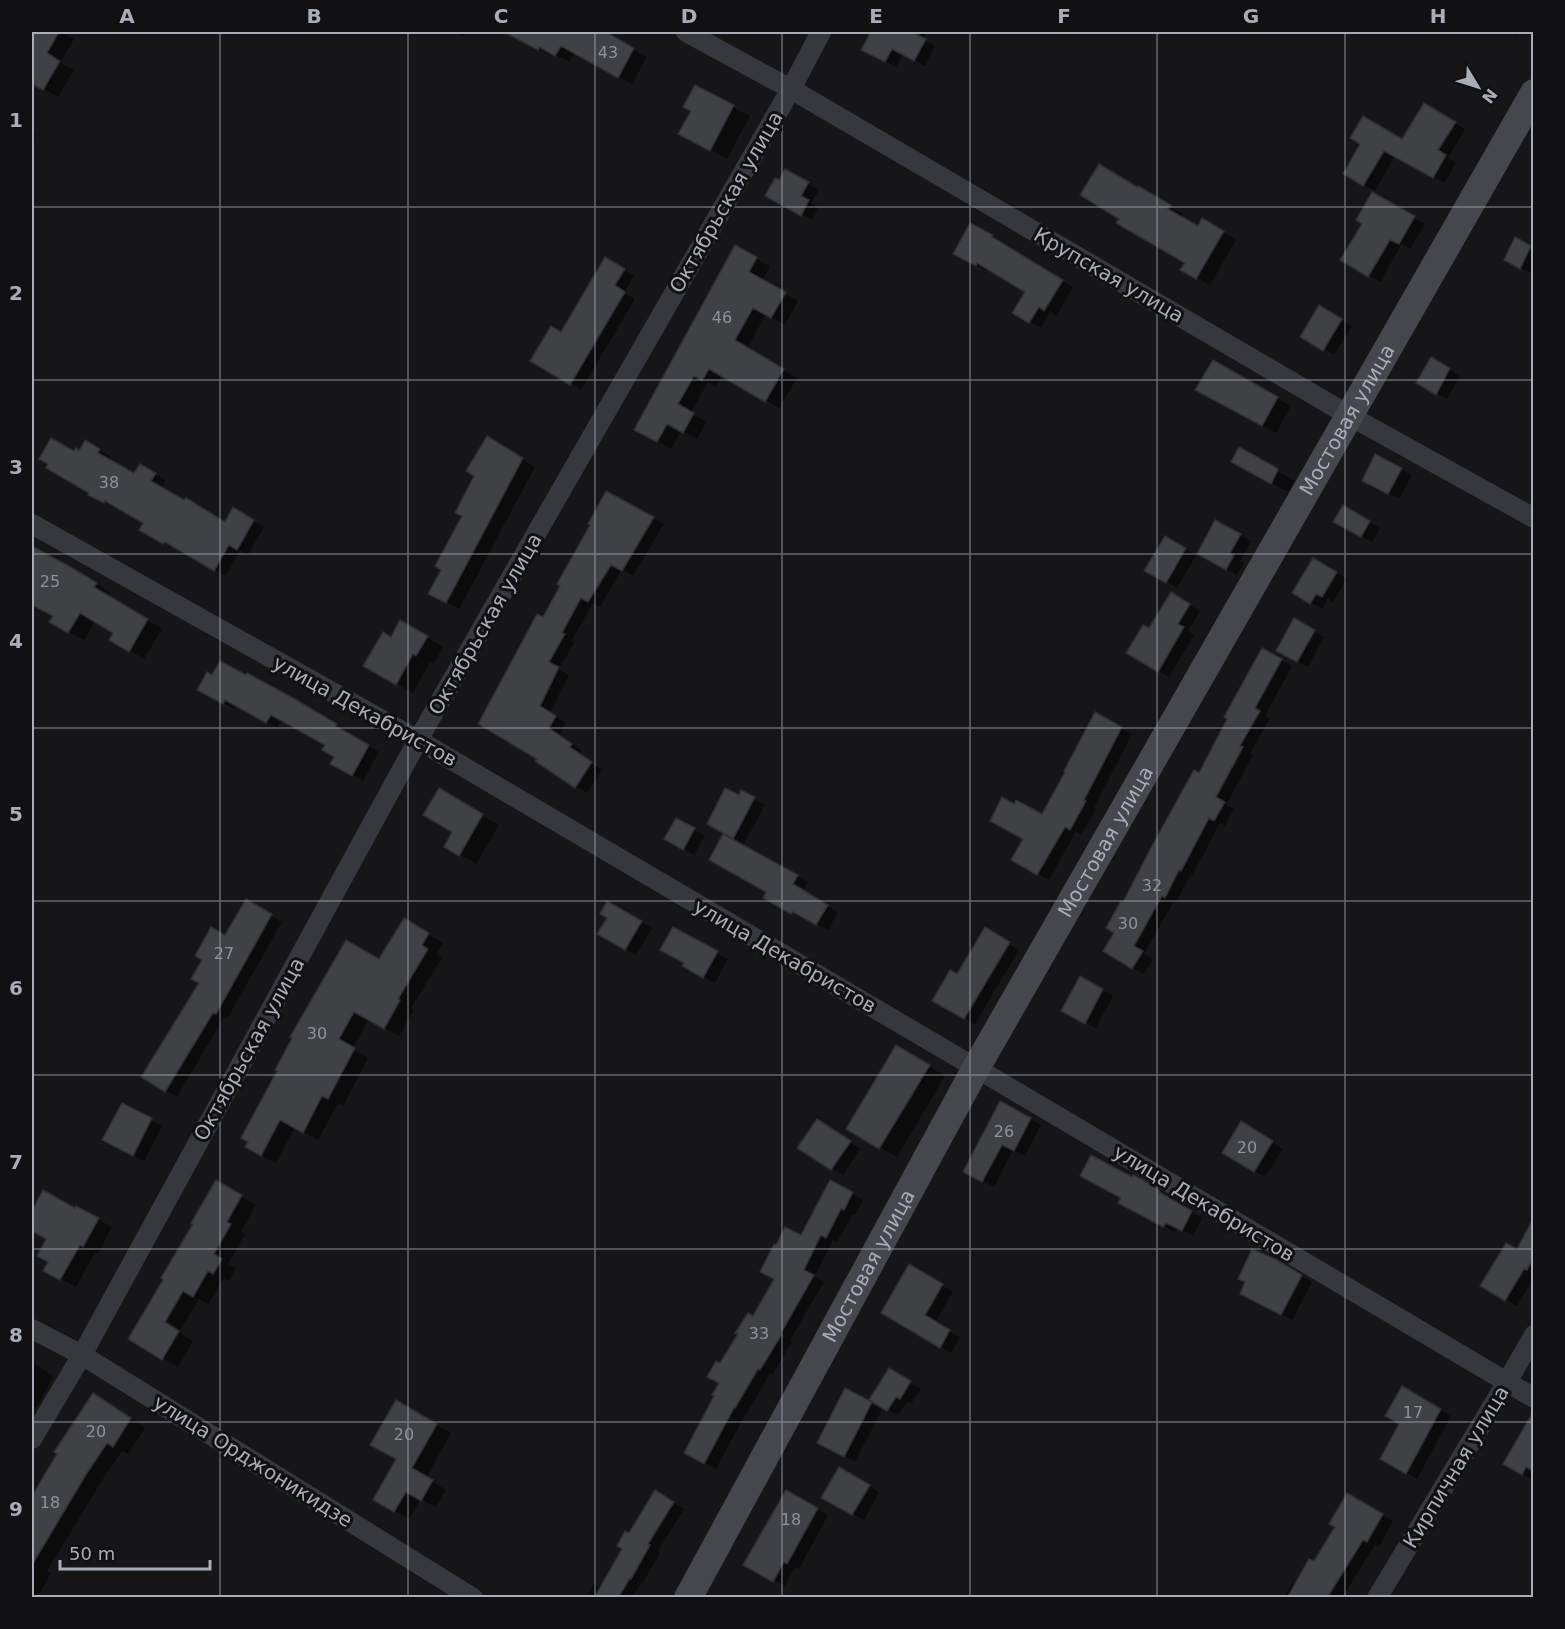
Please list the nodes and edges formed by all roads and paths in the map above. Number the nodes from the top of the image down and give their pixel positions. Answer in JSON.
{"nodes":[{"id":1,"x":686,"y":32,"type":"edge"},
{"id":2,"x":821,"y":32,"type":"edge"},
{"id":3,"x":791,"y":89,"type":"junction"},
{"id":4,"x":1533,"y":93,"type":"edge"},
{"id":5,"x":1350,"y":416,"type":"junction"},
{"id":6,"x":1533,"y":518,"type":"edge"},
{"id":7,"x":32,"y":524,"type":"edge"},
{"id":8,"x":418,"y":740,"type":"junction"},
{"id":9,"x":976,"y":1068,"type":"junction"},
{"id":10,"x":32,"y":1329,"type":"edge"},
{"id":11,"x":1533,"y":1335,"type":"edge"},
{"id":12,"x":82,"y":1355,"type":"junction"},
{"id":13,"x":1507,"y":1382,"type":"junction"},
{"id":14,"x":1533,"y":1398,"type":"edge"},
{"id":15,"x":32,"y":1439,"type":"edge"},
{"id":16,"x":473,"y":1598,"type":"edge"},
{"id":17,"x":688,"y":1598,"type":"edge"},
{"id":18,"x":1377,"y":1598,"type":"edge"}],
"edges":[{"from":1,"to":3,"type":"street","name":"Крупская улица"},
{"from":2,"to":3,"type":"street","name":"Октябрьская улица"},
{"from":3,"to":5,"type":"street","name":"Крупская улица"},
{"from":3,"to":8,"type":"street","name":"Октябрьская улица"},
{"from":4,"to":5,"type":"street","name":"Мостовая улица"},
{"from":5,"to":6,"type":"street","name":"Крупская улица"},
{"from":5,"to":9,"type":"street","name":"Мостовая улица"},
{"from":7,"to":8,"type":"street","name":"улица Декабристов"},
{"from":8,"to":9,"type":"street","name":"улица Декабристов"},
{"from":8,"to":12,"type":"street","name":"Октябрьская улица"},
{"from":9,"to":13,"type":"street","name":"улица Декабристов"},
{"from":9,"to":17,"type":"street","name":"Мостовая улица"},
{"from":10,"to":12,"type":"street","name":"улица Орджоникидзе"},
{"from":11,"to":13,"type":"street","name":"Кирпичная улица"},
{"from":12,"to":15,"type":"street","name":"Октябрьская улица"},
{"from":12,"to":16,"type":"street","name":"улица Орджоникидзе"},
{"from":13,"to":14,"type":"street","name":"улица Декабристов"},
{"from":13,"to":18,"type":"street","name":"Кирпичная улица"}]}
